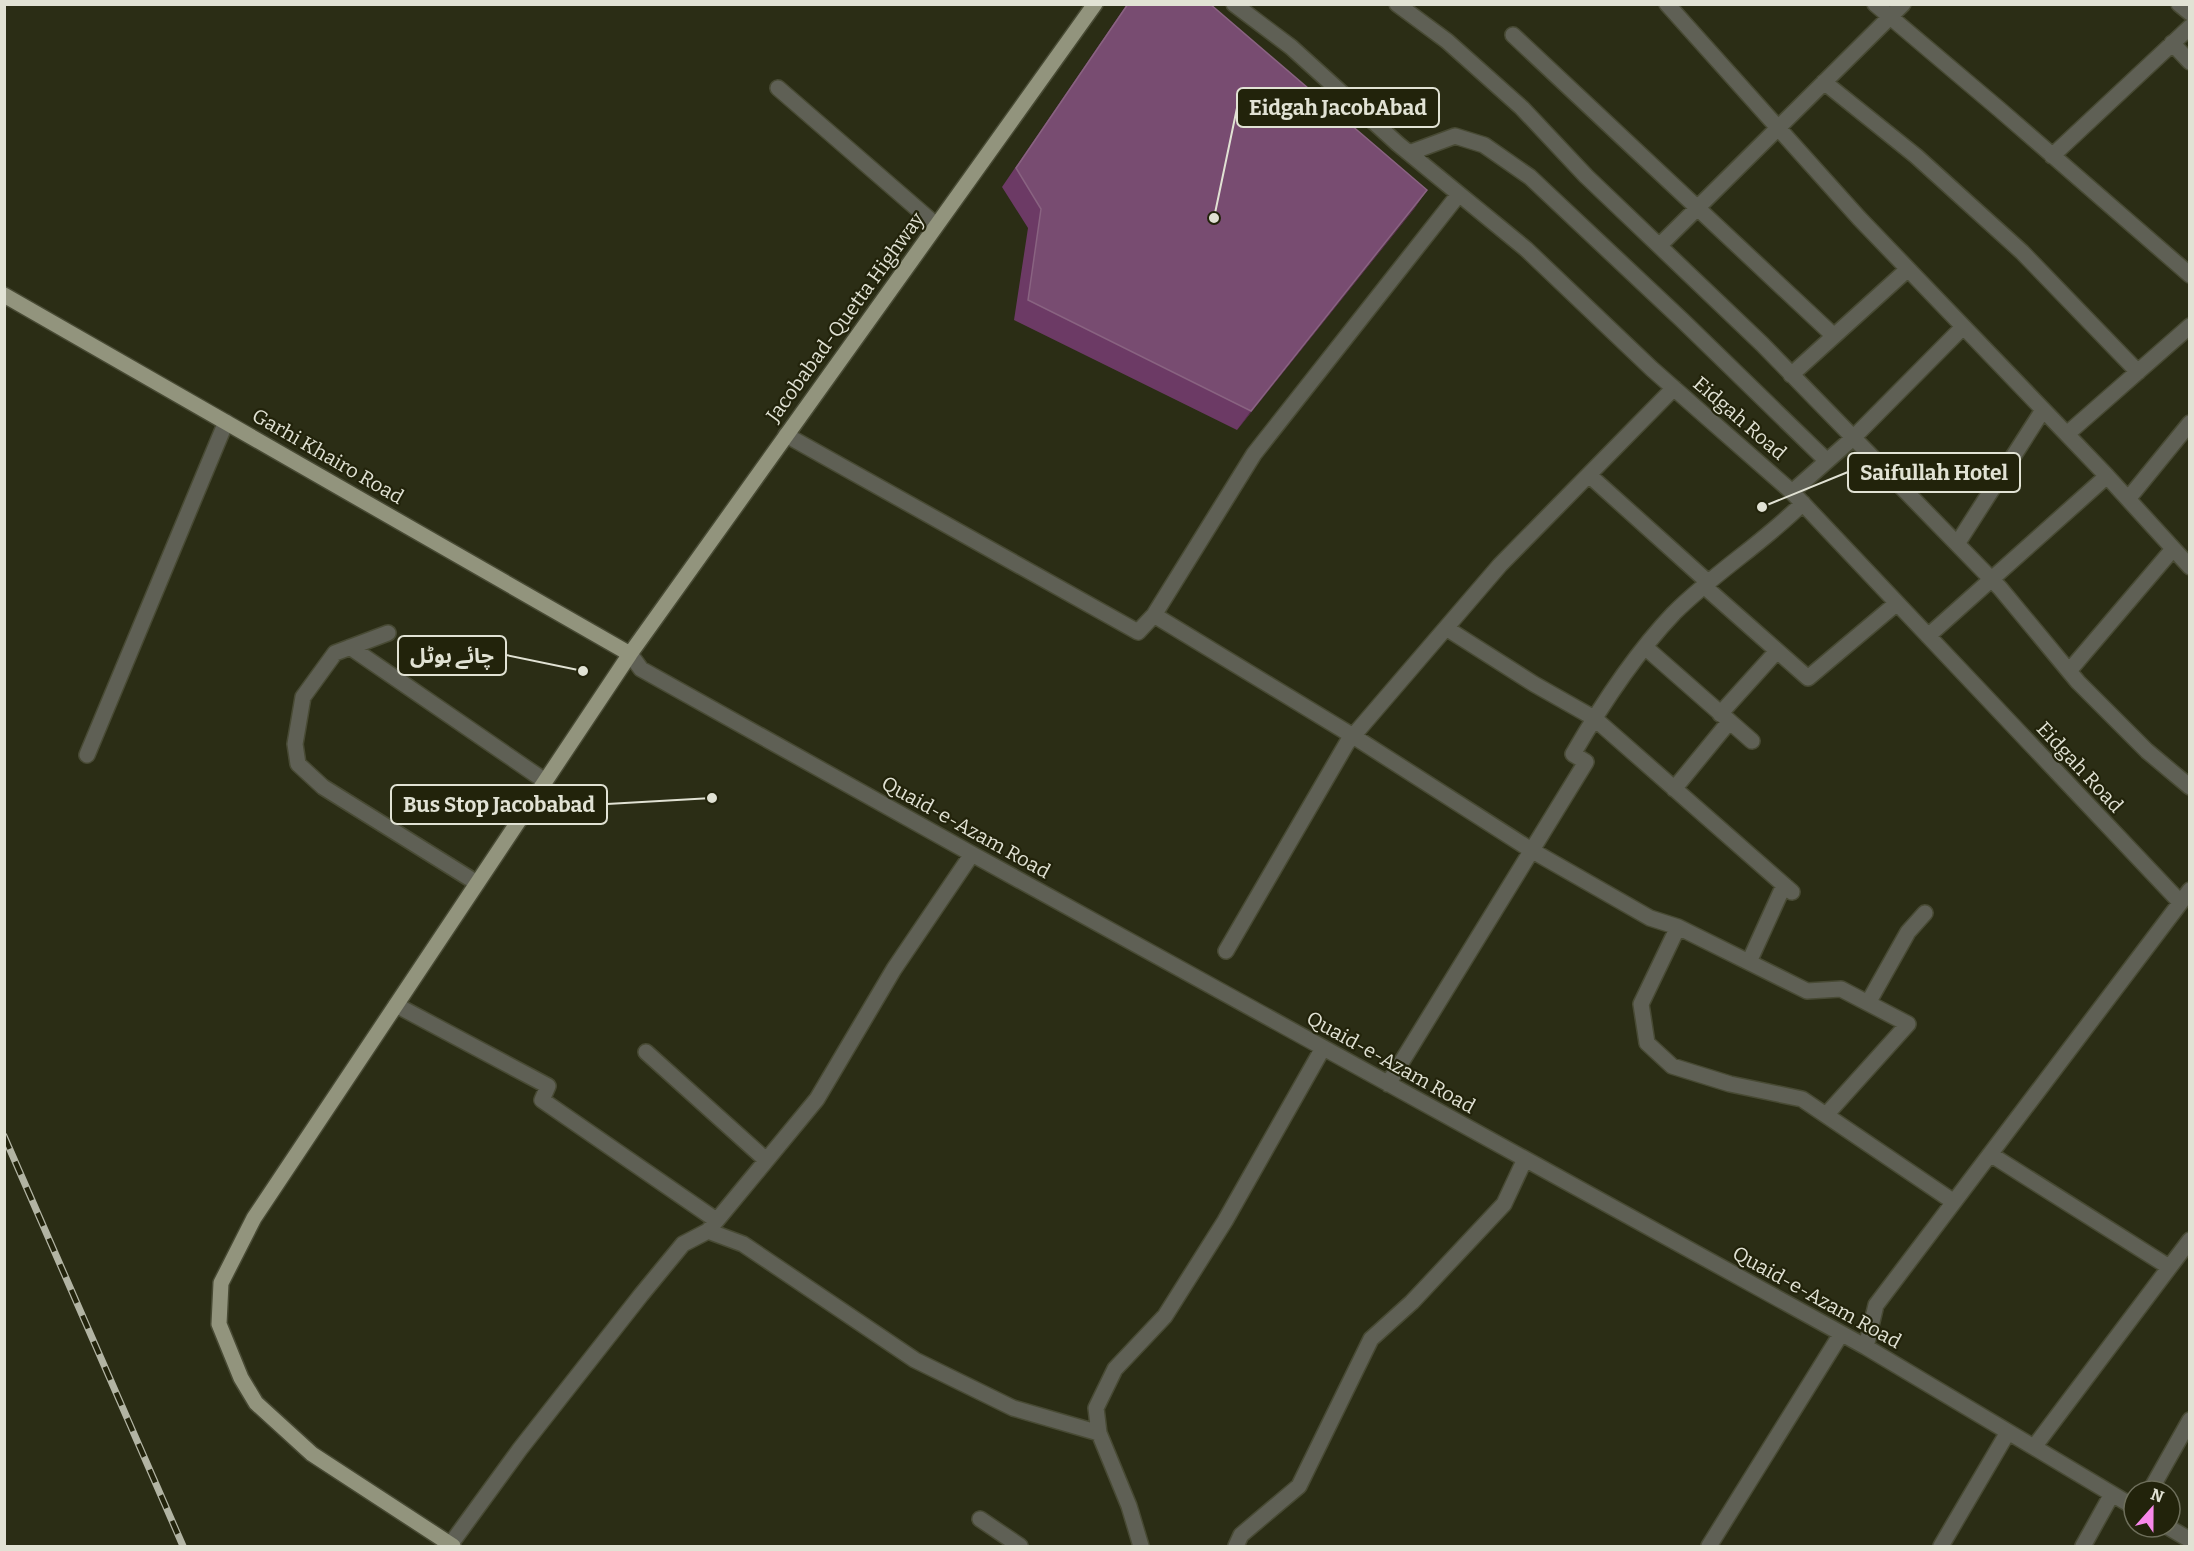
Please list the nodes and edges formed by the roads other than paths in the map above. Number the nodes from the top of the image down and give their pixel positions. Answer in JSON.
{"nodes":[{"id":1,"x":1095,"y":4,"type":"edge"},
{"id":2,"x":1234,"y":4,"type":"edge"},
{"id":3,"x":1397,"y":4,"type":"edge"},
{"id":4,"x":1667,"y":4,"type":"edge"},
{"id":5,"x":1875,"y":4,"type":"edge"},
{"id":6,"x":1903,"y":4,"type":"edge"},
{"id":7,"x":2179,"y":4,"type":"edge"},
{"id":8,"x":2190,"y":13,"type":"edge"},
{"id":9,"x":1889,"y":17,"type":"junction"},
{"id":10,"x":2190,"y":27,"type":"edge"},
{"id":11,"x":1513,"y":35,"type":"dead end"},
{"id":12,"x":2172,"y":43,"type":"junction"},
{"id":13,"x":2190,"y":62,"type":"edge"},
{"id":14,"x":1824,"y":82,"type":"junction"},
{"id":15,"x":778,"y":88,"type":"dead end"},
{"id":16,"x":1777,"y":127,"type":"junction"},
{"id":17,"x":1408,"y":153,"type":"junction"},
{"id":18,"x":2052,"y":156,"type":"junction"},
{"id":19,"x":1459,"y":194,"type":"junction"},
{"id":20,"x":1697,"y":207,"type":"junction"},
{"id":21,"x":936,"y":225,"type":"junction"},
{"id":22,"x":1660,"y":245,"type":"junction"},
{"id":23,"x":1908,"y":269,"type":"junction"},
{"id":24,"x":2190,"y":276,"type":"edge"},
{"id":25,"x":4,"y":295,"type":"edge"},
{"id":26,"x":1963,"y":327,"type":"junction"},
{"id":27,"x":2190,"y":327,"type":"edge"},
{"id":28,"x":1834,"y":336,"type":"junction"},
{"id":29,"x":2138,"y":372,"type":"junction"},
{"id":30,"x":1791,"y":375,"type":"junction"},
{"id":31,"x":1674,"y":388,"type":"junction"},
{"id":32,"x":2043,"y":410,"type":"junction"},
{"id":33,"x":225,"y":422,"type":"junction"},
{"id":34,"x":2190,"y":423,"type":"edge"},
{"id":35,"x":2067,"y":434,"type":"junction"},
{"id":36,"x":786,"y":435,"type":"junction"},
{"id":37,"x":1853,"y":438,"type":"junction"},
{"id":38,"x":1827,"y":461,"type":"junction"},
{"id":39,"x":1589,"y":475,"type":"junction"},
{"id":40,"x":2107,"y":476,"type":"junction"},
{"id":41,"x":1797,"y":497,"type":"junction"},
{"id":42,"x":2128,"y":498,"type":"junction"},
{"id":43,"x":1957,"y":544,"type":"junction"},
{"id":44,"x":2173,"y":549,"type":"junction"},
{"id":45,"x":2190,"y":567,"type":"edge"},
{"id":46,"x":1992,"y":580,"type":"junction"},
{"id":47,"x":1707,"y":585,"type":"junction"},
{"id":48,"x":1897,"y":603,"type":"junction"},
{"id":49,"x":1154,"y":615,"type":"junction"},
{"id":50,"x":1446,"y":628,"type":"junction"},
{"id":51,"x":388,"y":633,"type":"dead end"},
{"id":52,"x":1929,"y":636,"type":"junction"},
{"id":53,"x":1645,"y":647,"type":"junction"},
{"id":54,"x":350,"y":648,"type":"junction"},
{"id":55,"x":1777,"y":651,"type":"junction"},
{"id":56,"x":630,"y":654,"type":"junction"},
{"id":57,"x":2069,"y":671,"type":"junction"},
{"id":58,"x":1594,"y":718,"type":"junction"},
{"id":59,"x":1725,"y":718,"type":"junction"},
{"id":60,"x":1353,"y":736,"type":"junction"},
{"id":61,"x":1752,"y":741,"type":"dead end"},
{"id":62,"x":87,"y":755,"type":"dead end"},
{"id":63,"x":545,"y":781,"type":"junction"},
{"id":64,"x":2190,"y":787,"type":"edge"},
{"id":65,"x":1674,"y":789,"type":"junction"},
{"id":66,"x":1531,"y":850,"type":"junction"},
{"id":67,"x":972,"y":854,"type":"junction"},
{"id":68,"x":477,"y":883,"type":"junction"},
{"id":69,"x":2185,"y":896,"type":"edge"},
{"id":70,"x":1925,"y":913,"type":"dead end"},
{"id":71,"x":1678,"y":927,"type":"junction"},
{"id":72,"x":1226,"y":951,"type":"dead end"},
{"id":73,"x":1749,"y":962,"type":"junction"},
{"id":74,"x":1868,"y":1003,"type":"junction"},
{"id":75,"x":396,"y":1005,"type":"junction"},
{"id":76,"x":1323,"y":1048,"type":"junction"},
{"id":77,"x":646,"y":1052,"type":"dead end"},
{"id":78,"x":1388,"y":1084,"type":"junction"},
{"id":79,"x":1826,"y":1115,"type":"junction"},
{"id":80,"x":1990,"y":1154,"type":"junction"},
{"id":81,"x":766,"y":1160,"type":"junction"},
{"id":82,"x":1525,"y":1160,"type":"junction"},
{"id":83,"x":1954,"y":1202,"type":"junction"},
{"id":84,"x":712,"y":1225,"type":"junction"},
{"id":85,"x":2190,"y":1240,"type":"edge"},
{"id":86,"x":2169,"y":1267,"type":"junction"},
{"id":87,"x":1841,"y":1334,"type":"junction"},
{"id":88,"x":1866,"y":1347,"type":"junction"},
{"id":89,"x":2190,"y":1420,"type":"edge"},
{"id":90,"x":2008,"y":1432,"type":"junction"},
{"id":91,"x":1099,"y":1433,"type":"junction"},
{"id":92,"x":2034,"y":1447,"type":"junction"},
{"id":93,"x":2157,"y":1479,"type":"edge"},
{"id":94,"x":2112,"y":1494,"type":"junction"},
{"id":95,"x":2122,"y":1500,"type":"edge"},
{"id":96,"x":980,"y":1519,"type":"dead end"},
{"id":97,"x":444,"y":1544,"type":"edge"},
{"id":98,"x":1020,"y":1546,"type":"edge"},
{"id":99,"x":1141,"y":1546,"type":"edge"},
{"id":100,"x":1236,"y":1546,"type":"edge"},
{"id":101,"x":1709,"y":1546,"type":"edge"},
{"id":102,"x":1941,"y":1546,"type":"edge"},
{"id":103,"x":2084,"y":1546,"type":"edge"}],
"edges":[{"from":1,"to":21,"type":"main road","name":"Jacobabad-Quetta Highway"},
{"from":2,"to":17,"type":"street","name":"Eidgah Road"},
{"from":3,"to":22,"type":"street"},
{"from":4,"to":16,"type":"street"},
{"from":5,"to":9,"type":"street"},
{"from":6,"to":9,"type":"street"},
{"from":7,"to":8,"type":"street"},
{"from":9,"to":14,"type":"street"},
{"from":9,"to":18,"type":"street"},
{"from":10,"to":12,"type":"street"},
{"from":11,"to":20,"type":"street"},
{"from":12,"to":13,"type":"street"},
{"from":12,"to":18,"type":"street"},
{"from":14,"to":16,"type":"street"},
{"from":14,"to":29,"type":"street"},
{"from":15,"to":21,"type":"street"},
{"from":16,"to":20,"type":"street"},
{"from":16,"to":23,"type":"street"},
{"from":17,"to":19,"type":"street","name":"Eidgah Road"},
{"from":17,"to":38,"type":"street"},
{"from":18,"to":24,"type":"street"},
{"from":19,"to":31,"type":"street","name":"Eidgah Road"},
{"from":19,"to":49,"type":"street"},
{"from":20,"to":22,"type":"street"},
{"from":20,"to":28,"type":"street"},
{"from":21,"to":36,"type":"main road","name":"Jacobabad-Quetta Highway"},
{"from":22,"to":30,"type":"street"},
{"from":23,"to":26,"type":"street"},
{"from":23,"to":28,"type":"street"},
{"from":25,"to":33,"type":"main road","name":"Garhi Khairo Road"},
{"from":26,"to":32,"type":"street"},
{"from":26,"to":37,"type":"street"},
{"from":27,"to":29,"type":"street"},
{"from":28,"to":30,"type":"street"},
{"from":29,"to":35,"type":"street"},
{"from":30,"to":37,"type":"street"},
{"from":31,"to":39,"type":"street"},
{"from":31,"to":41,"type":"street","name":"Eidgah Road"},
{"from":32,"to":35,"type":"street"},
{"from":32,"to":43,"type":"street"},
{"from":33,"to":56,"type":"main road","name":"Garhi Khairo Road"},
{"from":33,"to":62,"type":"street"},
{"from":34,"to":42,"type":"street"},
{"from":35,"to":40,"type":"street"},
{"from":36,"to":49,"type":"street"},
{"from":36,"to":56,"type":"main road","name":"Jacobabad-Quetta Highway"},
{"from":37,"to":38,"type":"street"},
{"from":37,"to":43,"type":"street"},
{"from":38,"to":41,"type":"street"},
{"from":39,"to":47,"type":"street"},
{"from":39,"to":50,"type":"street"},
{"from":40,"to":42,"type":"street"},
{"from":40,"to":46,"type":"street"},
{"from":41,"to":47,"type":"street"},
{"from":41,"to":48,"type":"street","name":"Eidgah Road"},
{"from":42,"to":44,"type":"street"},
{"from":43,"to":46,"type":"street"},
{"from":44,"to":45,"type":"street"},
{"from":44,"to":57,"type":"street"},
{"from":46,"to":52,"type":"street"},
{"from":46,"to":57,"type":"street"},
{"from":47,"to":53,"type":"street"},
{"from":47,"to":55,"type":"street"},
{"from":48,"to":52,"type":"street","name":"Eidgah Road"},
{"from":48,"to":55,"type":"street"},
{"from":49,"to":60,"type":"street"},
{"from":50,"to":58,"type":"street"},
{"from":50,"to":60,"type":"street"},
{"from":51,"to":54,"type":"street"},
{"from":52,"to":69,"type":"street","name":"Eidgah Road"},
{"from":53,"to":58,"type":"street"},
{"from":53,"to":59,"type":"street"},
{"from":54,"to":63,"type":"street"},
{"from":54,"to":68,"type":"street"},
{"from":55,"to":59,"type":"street"},
{"from":56,"to":63,"type":"main road","name":"Jacobabad-Quetta Highway"},
{"from":56,"to":67,"type":"street","name":"Quaid-e-Azam Road"},
{"from":57,"to":64,"type":"street"},
{"from":58,"to":65,"type":"street"},
{"from":58,"to":66,"type":"street"},
{"from":59,"to":61,"type":"street"},
{"from":59,"to":65,"type":"street"},
{"from":60,"to":66,"type":"street"},
{"from":60,"to":72,"type":"street"},
{"from":63,"to":68,"type":"main road","name":"Jacobabad-Quetta Highway"},
{"from":65,"to":73,"type":"street"},
{"from":66,"to":71,"type":"street"},
{"from":66,"to":78,"type":"street"},
{"from":67,"to":76,"type":"street","name":"Quaid-e-Azam Road"},
{"from":67,"to":81,"type":"street"},
{"from":68,"to":75,"type":"main road","name":"Jacobabad-Quetta Highway"},
{"from":69,"to":80,"type":"street"},
{"from":70,"to":74,"type":"street"},
{"from":71,"to":73,"type":"street"},
{"from":71,"to":79,"type":"street"},
{"from":73,"to":74,"type":"street"},
{"from":74,"to":79,"type":"street"},
{"from":75,"to":84,"type":"street"},
{"from":75,"to":97,"type":"main road","name":"Jacobabad-Quetta Highway"},
{"from":76,"to":78,"type":"street","name":"Quaid-e-Azam Road"},
{"from":76,"to":91,"type":"street"},
{"from":77,"to":81,"type":"street"},
{"from":78,"to":82,"type":"street","name":"Quaid-e-Azam Road"},
{"from":79,"to":83,"type":"street"},
{"from":80,"to":83,"type":"street"},
{"from":80,"to":86,"type":"street"},
{"from":81,"to":84,"type":"street"},
{"from":82,"to":87,"type":"street","name":"Quaid-e-Azam Road"},
{"from":82,"to":100,"type":"street"},
{"from":83,"to":88,"type":"street"},
{"from":84,"to":91,"type":"street"},
{"from":84,"to":97,"type":"street"},
{"from":85,"to":86,"type":"street"},
{"from":86,"to":92,"type":"street"},
{"from":87,"to":88,"type":"street","name":"Quaid-e-Azam Road"},
{"from":87,"to":101,"type":"street"},
{"from":88,"to":90,"type":"street","name":"Quaid-e-Azam Road"},
{"from":89,"to":93,"type":"street"},
{"from":90,"to":92,"type":"street","name":"Quaid-e-Azam Road"},
{"from":90,"to":102,"type":"street"},
{"from":91,"to":99,"type":"street"},
{"from":92,"to":94,"type":"street","name":"Quaid-e-Azam Road"},
{"from":94,"to":95,"type":"street","name":"Quaid-e-Azam Road"},
{"from":94,"to":103,"type":"street"},
{"from":96,"to":98,"type":"street"}]}
